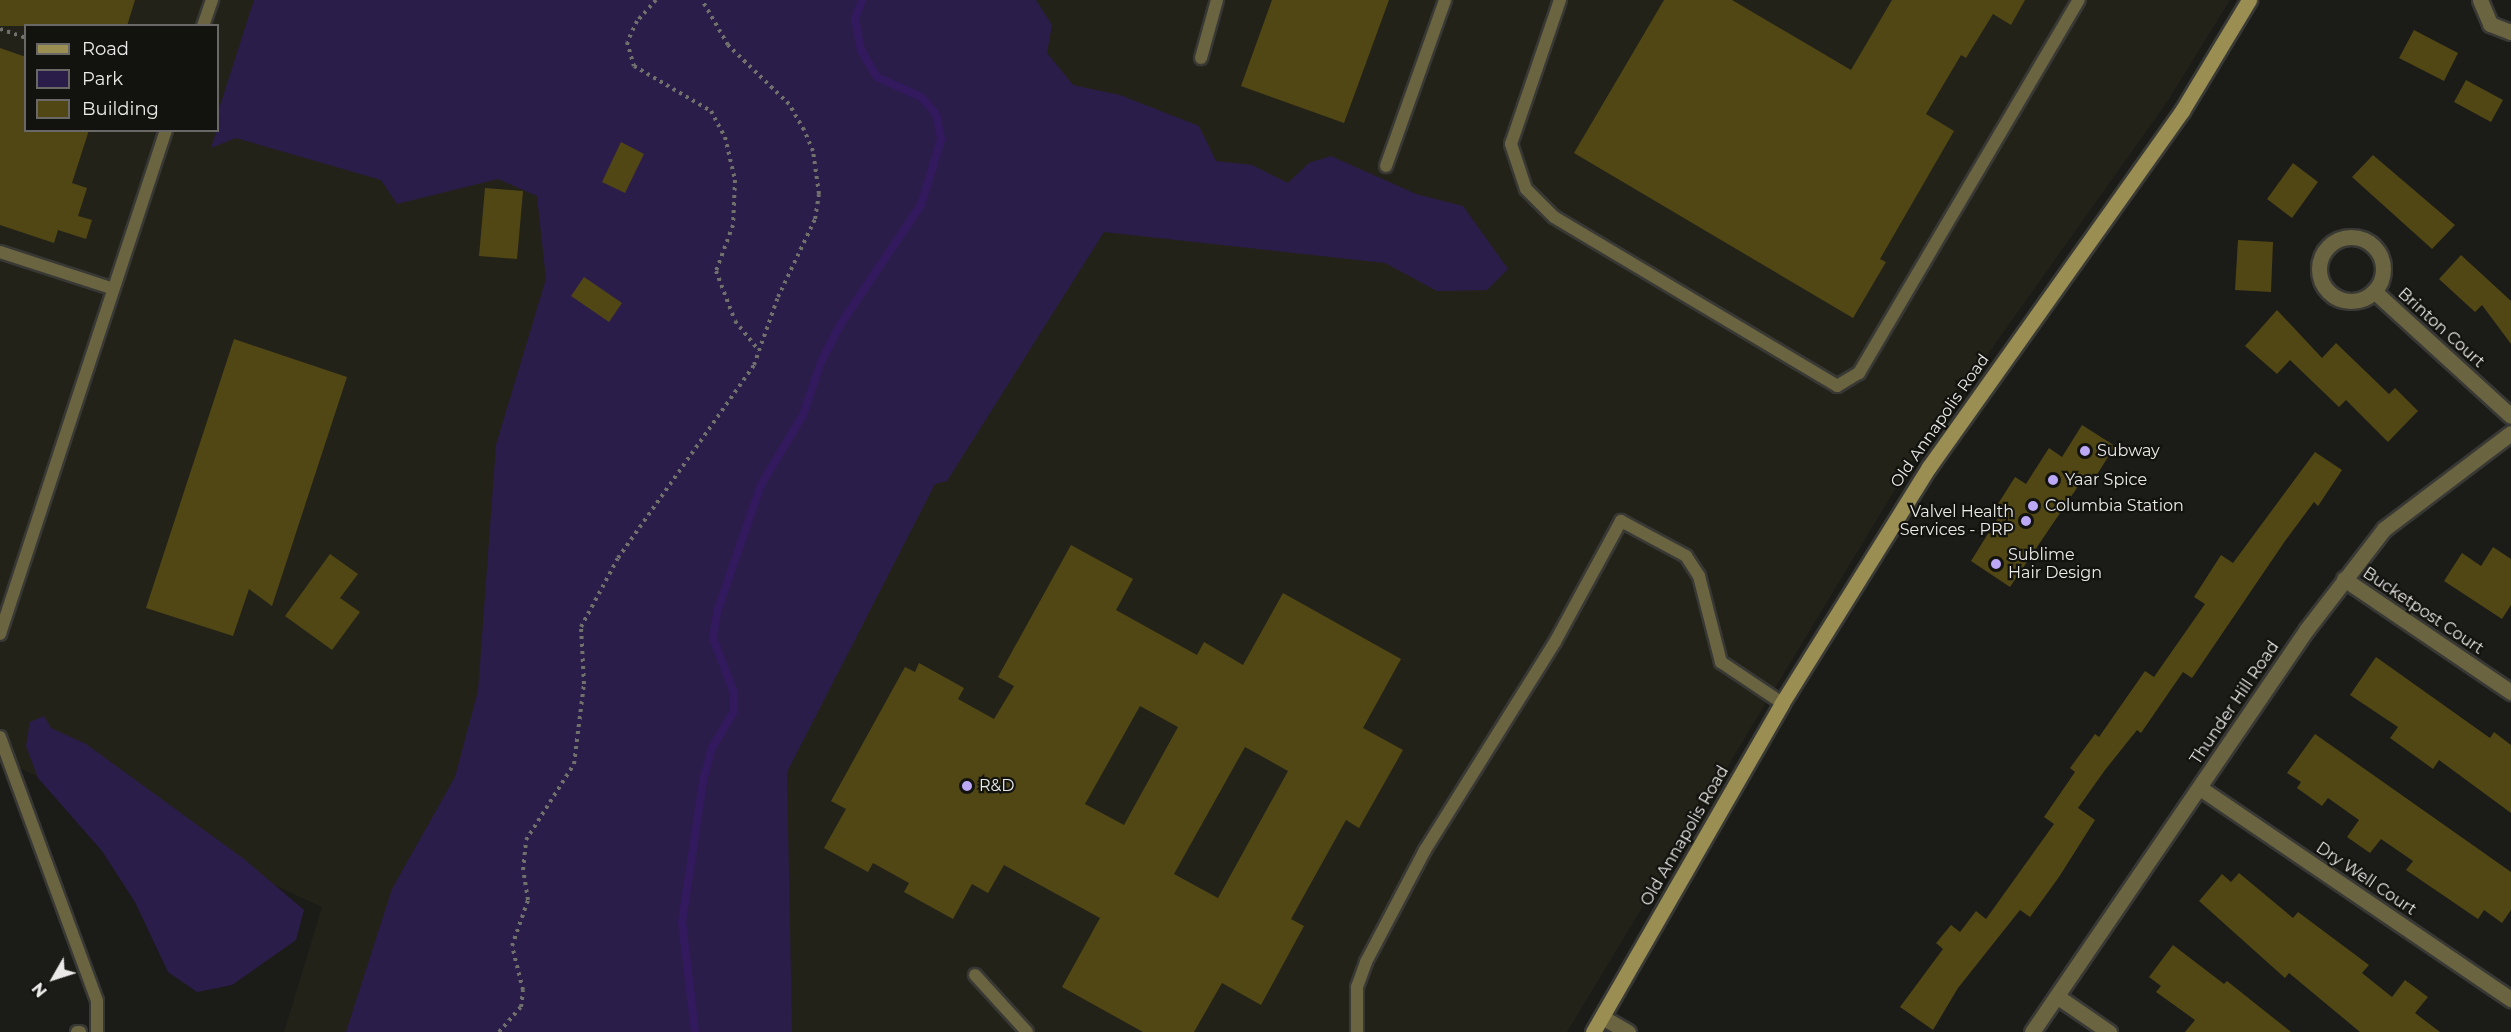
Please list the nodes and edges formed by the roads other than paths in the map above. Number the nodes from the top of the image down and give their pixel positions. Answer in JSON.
{"nodes":[{"id":1,"x":212,"y":0,"type":"edge"},
{"id":2,"x":1217,"y":0,"type":"edge"},
{"id":3,"x":1445,"y":0,"type":"edge"},
{"id":4,"x":1560,"y":0,"type":"edge"},
{"id":5,"x":2079,"y":0,"type":"edge"},
{"id":6,"x":2249,"y":0,"type":"edge"},
{"id":7,"x":2480,"y":0,"type":"edge"},
{"id":8,"x":204,"y":24,"type":"edge"},
{"id":9,"x":2511,"y":32,"type":"edge"},
{"id":10,"x":1201,"y":58,"type":"dead end"},
{"id":11,"x":165,"y":132,"type":"edge"},
{"id":12,"x":1386,"y":166,"type":"dead end"},
{"id":13,"x":0,"y":252,"type":"edge"},
{"id":14,"x":111,"y":288,"type":"junction"},
{"id":15,"x":2374,"y":291,"type":"junction"},
{"id":16,"x":2511,"y":416,"type":"edge"},
{"id":17,"x":2511,"y":433,"type":"edge"},
{"id":18,"x":2344,"y":579,"type":"junction"},
{"id":19,"x":0,"y":634,"type":"edge"},
{"id":20,"x":2511,"y":693,"type":"edge"},
{"id":21,"x":1782,"y":703,"type":"junction"},
{"id":22,"x":0,"y":737,"type":"edge"},
{"id":23,"x":2200,"y":788,"type":"junction"},
{"id":24,"x":975,"y":975,"type":"dead end"},
{"id":25,"x":2058,"y":997,"type":"junction"},
{"id":26,"x":2511,"y":999,"type":"edge"},
{"id":27,"x":1602,"y":1017,"type":"junction"},
{"id":28,"x":97,"y":1032,"type":"edge"},
{"id":29,"x":1027,"y":1032,"type":"edge"},
{"id":30,"x":1358,"y":1032,"type":"edge"},
{"id":31,"x":1593,"y":1032,"type":"edge"},
{"id":32,"x":1628,"y":1032,"type":"edge"},
{"id":33,"x":2032,"y":1032,"type":"edge"},
{"id":34,"x":2109,"y":1032,"type":"edge"}],
"edges":[{"from":1,"to":8,"type":"lane"},
{"from":2,"to":10,"type":"lane"},
{"from":3,"to":12,"type":"lane"},
{"from":4,"to":5,"type":"lane"},
{"from":6,"to":21,"type":"main road","name":"Old Annapolis Road"},
{"from":7,"to":9,"type":"street"},
{"from":11,"to":14,"type":"lane"},
{"from":13,"to":14,"type":"lane"},
{"from":14,"to":19,"type":"lane"},
{"from":15,"to":15,"type":"street","name":"Brinton Court"},
{"from":15,"to":16,"type":"street","name":"Brinton Court"},
{"from":17,"to":18,"type":"street","name":"Thunder Hill Road"},
{"from":18,"to":20,"type":"street","name":"Bucketpost Court"},
{"from":18,"to":23,"type":"street","name":"Thunder Hill Road"},
{"from":21,"to":27,"type":"main road","name":"Old Annapolis Road"},
{"from":21,"to":30,"type":"lane"},
{"from":22,"to":28,"type":"lane"},
{"from":23,"to":25,"type":"street","name":"Thunder Hill Road"},
{"from":23,"to":26,"type":"street","name":"Dry Well Court"},
{"from":24,"to":29,"type":"lane"},
{"from":25,"to":33,"type":"street","name":"Thunder Hill Road"},
{"from":25,"to":34,"type":"street"},
{"from":27,"to":31,"type":"main road","name":"Old Annapolis Road"},
{"from":27,"to":32,"type":"street"}]}
